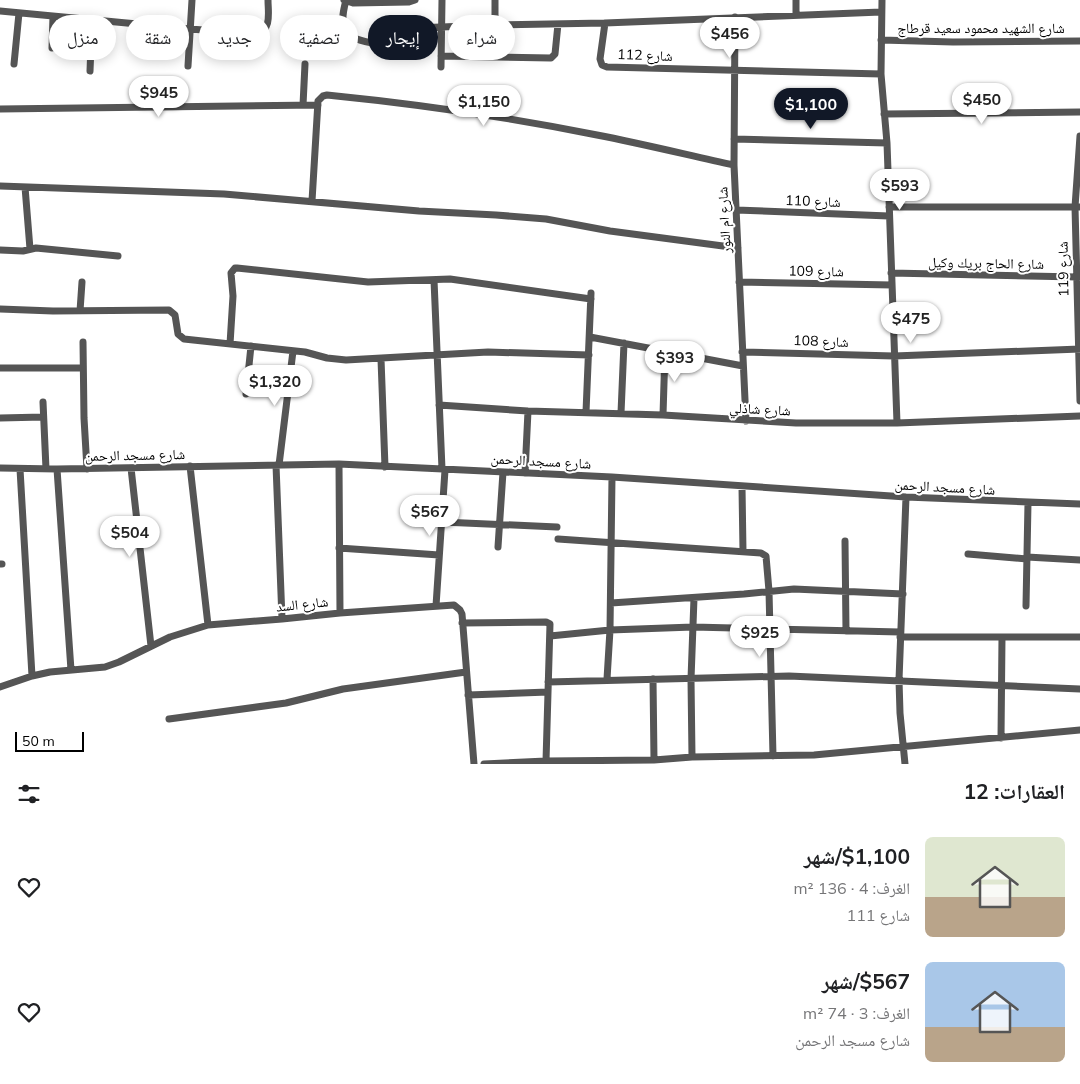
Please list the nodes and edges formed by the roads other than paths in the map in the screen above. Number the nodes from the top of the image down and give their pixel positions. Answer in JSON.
{"nodes":[{"id":1,"x":192,"y":0,"type":"edge"},
{"id":2,"x":268,"y":0,"type":"edge"},
{"id":3,"x":345,"y":0,"type":"edge"},
{"id":4,"x":415,"y":0,"type":"edge"},
{"id":5,"x":442,"y":0,"type":"edge"},
{"id":6,"x":495,"y":0,"type":"edge"},
{"id":7,"x":796,"y":0,"type":"edge"},
{"id":8,"x":882,"y":0,"type":"edge"},
{"id":9,"x":0,"y":11,"type":"edge"},
{"id":10,"x":882,"y":12,"type":"junction"},
{"id":11,"x":18,"y":13,"type":"junction"},
{"id":12,"x":494,"y":15,"type":"edge"},
{"id":13,"x":796,"y":15,"type":"junction"},
{"id":14,"x":49,"y":16,"type":"edge"},
{"id":15,"x":735,"y":18,"type":"junction"},
{"id":16,"x":116,"y":22,"type":"edge"},
{"id":17,"x":605,"y":23,"type":"junction"},
{"id":18,"x":558,"y":24,"type":"junction"},
{"id":19,"x":515,"y":25,"type":"edge"},
{"id":20,"x":442,"y":27,"type":"junction"},
{"id":21,"x":448,"y":27,"type":"edge"},
{"id":22,"x":190,"y":29,"type":"junction"},
{"id":23,"x":881,"y":40,"type":"junction"},
{"id":24,"x":1080,"y":41,"type":"edge"},
{"id":25,"x":441,"y":56,"type":"junction"},
{"id":26,"x":90,"y":60,"type":"edge"},
{"id":27,"x":14,"y":64,"type":"dead end"},
{"id":28,"x":305,"y":64,"type":"dead end"},
{"id":29,"x":188,"y":66,"type":"dead end"},
{"id":30,"x":441,"y":67,"type":"dead end"},
{"id":31,"x":735,"y":70,"type":"junction"},
{"id":32,"x":90,"y":71,"type":"dead end"},
{"id":33,"x":880,"y":74,"type":"junction"},
{"id":34,"x":318,"y":105,"type":"junction"},
{"id":35,"x":303,"y":106,"type":"junction"},
{"id":36,"x":0,"y":109,"type":"edge"},
{"id":37,"x":1080,"y":112,"type":"edge"},
{"id":38,"x":884,"y":114,"type":"junction"},
{"id":39,"x":1080,"y":136,"type":"edge"},
{"id":40,"x":734,"y":139,"type":"junction"},
{"id":41,"x":887,"y":143,"type":"junction"},
{"id":42,"x":734,"y":165,"type":"junction"},
{"id":43,"x":0,"y":186,"type":"edge"},
{"id":44,"x":25,"y":187,"type":"junction"},
{"id":45,"x":312,"y":201,"type":"junction"},
{"id":46,"x":888,"y":207,"type":"junction"},
{"id":47,"x":1077,"y":207,"type":"edge"},
{"id":48,"x":736,"y":210,"type":"junction"},
{"id":49,"x":889,"y":216,"type":"junction"},
{"id":50,"x":738,"y":248,"type":"junction"},
{"id":51,"x":30,"y":249,"type":"junction"},
{"id":52,"x":0,"y":250,"type":"edge"},
{"id":53,"x":118,"y":256,"type":"dead end"},
{"id":54,"x":891,"y":274,"type":"junction"},
{"id":55,"x":1078,"y":277,"type":"edge"},
{"id":56,"x":434,"y":280,"type":"junction"},
{"id":57,"x":82,"y":282,"type":"dead end"},
{"id":58,"x":739,"y":282,"type":"junction"},
{"id":59,"x":892,"y":285,"type":"junction"},
{"id":60,"x":0,"y":309,"type":"edge"},
{"id":61,"x":80,"y":311,"type":"junction"},
{"id":62,"x":590,"y":337,"type":"junction"},
{"id":63,"x":83,"y":342,"type":"dead end"},
{"id":64,"x":230,"y":344,"type":"junction"},
{"id":65,"x":624,"y":344,"type":"junction"},
{"id":66,"x":251,"y":346,"type":"junction"},
{"id":67,"x":1079,"y":349,"type":"edge"},
{"id":68,"x":293,"y":351,"type":"junction"},
{"id":69,"x":665,"y":351,"type":"junction"},
{"id":70,"x":742,"y":352,"type":"junction"},
{"id":71,"x":437,"y":354,"type":"junction"},
{"id":72,"x":589,"y":355,"type":"junction"},
{"id":73,"x":894,"y":356,"type":"junction"},
{"id":74,"x":381,"y":359,"type":"junction"},
{"id":75,"x":743,"y":366,"type":"junction"},
{"id":76,"x":0,"y":368,"type":"edge"},
{"id":77,"x":83,"y":368,"type":"junction"},
{"id":78,"x":246,"y":394,"type":"dead end"},
{"id":79,"x":43,"y":402,"type":"dead end"},
{"id":80,"x":1080,"y":402,"type":"edge"},
{"id":81,"x":439,"y":405,"type":"junction"},
{"id":82,"x":528,"y":411,"type":"junction"},
{"id":83,"x":586,"y":412,"type":"junction"},
{"id":84,"x":621,"y":414,"type":"junction"},
{"id":85,"x":663,"y":414,"type":"junction"},
{"id":86,"x":1080,"y":416,"type":"edge"},
{"id":87,"x":43,"y":417,"type":"junction"},
{"id":88,"x":0,"y":418,"type":"edge"},
{"id":89,"x":746,"y":421,"type":"junction"},
{"id":90,"x":897,"y":423,"type":"junction"},
{"id":91,"x":340,"y":464,"type":"junction"},
{"id":92,"x":278,"y":465,"type":"junction"},
{"id":93,"x":190,"y":466,"type":"junction"},
{"id":94,"x":385,"y":467,"type":"junction"},
{"id":95,"x":0,"y":468,"type":"edge"},
{"id":96,"x":131,"y":468,"type":"junction"},
{"id":97,"x":20,"y":469,"type":"junction"},
{"id":98,"x":46,"y":469,"type":"junction"},
{"id":99,"x":57,"y":469,"type":"junction"},
{"id":100,"x":87,"y":469,"type":"junction"},
{"id":101,"x":444,"y":470,"type":"junction"},
{"id":102,"x":503,"y":472,"type":"junction"},
{"id":103,"x":525,"y":473,"type":"junction"},
{"id":104,"x":612,"y":477,"type":"junction"},
{"id":105,"x":742,"y":487,"type":"junction"},
{"id":106,"x":906,"y":497,"type":"junction"},
{"id":107,"x":1028,"y":503,"type":"junction"},
{"id":108,"x":1080,"y":504,"type":"edge"},
{"id":109,"x":442,"y":522,"type":"junction"},
{"id":110,"x":499,"y":525,"type":"junction"},
{"id":111,"x":557,"y":527,"type":"dead end"},
{"id":112,"x":558,"y":539,"type":"dead end"},
{"id":113,"x":845,"y":541,"type":"dead end"},
{"id":114,"x":612,"y":543,"type":"junction"},
{"id":115,"x":498,"y":547,"type":"dead end"},
{"id":116,"x":339,"y":548,"type":"junction"},
{"id":117,"x":743,"y":551,"type":"junction"},
{"id":118,"x":968,"y":554,"type":"dead end"},
{"id":119,"x":439,"y":555,"type":"junction"},
{"id":120,"x":1027,"y":558,"type":"junction"},
{"id":121,"x":1080,"y":560,"type":"edge"},
{"id":122,"x":769,"y":591,"type":"junction"},
{"id":123,"x":845,"y":593,"type":"junction"},
{"id":124,"x":903,"y":594,"type":"junction"},
{"id":125,"x":694,"y":598,"type":"junction"},
{"id":126,"x":611,"y":603,"type":"junction"},
{"id":127,"x":436,"y":606,"type":"junction"},
{"id":128,"x":1026,"y":606,"type":"dead end"},
{"id":129,"x":340,"y":612,"type":"junction"},
{"id":130,"x":282,"y":619,"type":"junction"},
{"id":131,"x":462,"y":622,"type":"junction"},
{"id":132,"x":208,"y":625,"type":"junction"},
{"id":133,"x":693,"y":627,"type":"junction"},
{"id":134,"x":610,"y":630,"type":"junction"},
{"id":135,"x":770,"y":630,"type":"junction"},
{"id":136,"x":846,"y":631,"type":"junction"},
{"id":137,"x":900,"y":634,"type":"junction"},
{"id":138,"x":550,"y":636,"type":"junction"},
{"id":139,"x":1002,"y":637,"type":"junction"},
{"id":140,"x":1080,"y":637,"type":"edge"},
{"id":141,"x":151,"y":646,"type":"junction"},
{"id":142,"x":71,"y":670,"type":"junction"},
{"id":143,"x":466,"y":672,"type":"junction"},
{"id":144,"x":32,"y":676,"type":"junction"},
{"id":145,"x":771,"y":676,"type":"junction"},
{"id":146,"x":653,"y":679,"type":"junction"},
{"id":147,"x":691,"y":679,"type":"junction"},
{"id":148,"x":608,"y":680,"type":"junction"},
{"id":149,"x":899,"y":680,"type":"junction"},
{"id":150,"x":548,"y":682,"type":"junction"},
{"id":151,"x":1002,"y":685,"type":"junction"},
{"id":152,"x":0,"y":687,"type":"edge"},
{"id":153,"x":1080,"y":689,"type":"edge"},
{"id":154,"x":548,"y":692,"type":"junction"},
{"id":155,"x":468,"y":695,"type":"junction"},
{"id":156,"x":169,"y":719,"type":"dead end"},
{"id":157,"x":1080,"y":730,"type":"edge"},
{"id":158,"x":1001,"y":738,"type":"junction"},
{"id":159,"x":904,"y":747,"type":"junction"},
{"id":160,"x":772,"y":756,"type":"junction"},
{"id":161,"x":692,"y":757,"type":"junction"},
{"id":162,"x":654,"y":760,"type":"junction"},
{"id":163,"x":546,"y":761,"type":"junction"},
{"id":164,"x":526,"y":763,"type":"edge"},
{"id":165,"x":474,"y":764,"type":"edge"},
{"id":166,"x":484,"y":764,"type":"edge"},
{"id":167,"x":905,"y":764,"type":"edge"}],
"edges":[{"from":1,"to":22,"type":"street"},
{"from":2,"to":22,"type":"street"},
{"from":3,"to":4,"type":"street"},
{"from":3,"to":20,"type":"street"},
{"from":5,"to":20,"type":"street"},
{"from":6,"to":12,"type":"street"},
{"from":7,"to":13,"type":"street"},
{"from":8,"to":10,"type":"street"},
{"from":9,"to":11,"type":"street"},
{"from":10,"to":13,"type":"street"},
{"from":10,"to":23,"type":"street"},
{"from":11,"to":14,"type":"street"},
{"from":11,"to":27,"type":"street"},
{"from":13,"to":15,"type":"street"},
{"from":15,"to":17,"type":"street"},
{"from":15,"to":31,"type":"street","name":"شارع ام النور"},
{"from":16,"to":22,"type":"street"},
{"from":17,"to":18,"type":"street"},
{"from":17,"to":31,"type":"street","name":"شارع 112"},
{"from":18,"to":19,"type":"street"},
{"from":18,"to":25,"type":"street"},
{"from":20,"to":21,"type":"street"},
{"from":20,"to":25,"type":"street"},
{"from":22,"to":29,"type":"street"},
{"from":23,"to":24,"type":"street","name":"شارع الشهيد محمود سعيد قرطاج"},
{"from":23,"to":33,"type":"street"},
{"from":25,"to":30,"type":"street"},
{"from":26,"to":32,"type":"street"},
{"from":28,"to":35,"type":"street"},
{"from":31,"to":33,"type":"street","name":"شارع 112"},
{"from":31,"to":40,"type":"street","name":"شارع ام النور"},
{"from":33,"to":38,"type":"street"},
{"from":34,"to":35,"type":"street"},
{"from":34,"to":42,"type":"street"},
{"from":34,"to":45,"type":"street"},
{"from":35,"to":36,"type":"street"},
{"from":37,"to":38,"type":"street"},
{"from":38,"to":41,"type":"street"},
{"from":39,"to":47,"type":"street","name":"شارع 119"},
{"from":40,"to":41,"type":"street"},
{"from":40,"to":42,"type":"street","name":"شارع ام النور"},
{"from":41,"to":46,"type":"street"},
{"from":42,"to":48,"type":"street","name":"شارع ام النور"},
{"from":43,"to":44,"type":"street"},
{"from":44,"to":45,"type":"street"},
{"from":44,"to":51,"type":"street"},
{"from":45,"to":50,"type":"street"},
{"from":46,"to":47,"type":"street"},
{"from":46,"to":49,"type":"street"},
{"from":47,"to":55,"type":"street","name":"شارع 119"},
{"from":48,"to":49,"type":"street","name":"شارع 110"},
{"from":48,"to":50,"type":"street","name":"شارع ام النور"},
{"from":49,"to":54,"type":"street"},
{"from":50,"to":58,"type":"street","name":"شارع ام النور"},
{"from":51,"to":52,"type":"street"},
{"from":51,"to":53,"type":"street"},
{"from":54,"to":55,"type":"street","name":"شارع الحاج بريك وكيل"},
{"from":54,"to":59,"type":"street"},
{"from":55,"to":67,"type":"street","name":"شارع 119"},
{"from":56,"to":62,"type":"street"},
{"from":56,"to":64,"type":"street"},
{"from":56,"to":71,"type":"street"},
{"from":57,"to":61,"type":"street"},
{"from":58,"to":59,"type":"street","name":"شارع 109"},
{"from":58,"to":70,"type":"street","name":"شارع ام النور"},
{"from":59,"to":73,"type":"street"},
{"from":60,"to":61,"type":"street"},
{"from":61,"to":64,"type":"street"},
{"from":62,"to":65,"type":"street"},
{"from":62,"to":72,"type":"street"},
{"from":63,"to":77,"type":"street"},
{"from":64,"to":66,"type":"street"},
{"from":65,"to":69,"type":"street"},
{"from":65,"to":84,"type":"street"},
{"from":66,"to":68,"type":"street"},
{"from":66,"to":78,"type":"street"},
{"from":67,"to":73,"type":"street","name":"شارع 108"},
{"from":67,"to":80,"type":"street","name":"شارع 119"},
{"from":68,"to":74,"type":"street"},
{"from":68,"to":92,"type":"street"},
{"from":69,"to":75,"type":"street"},
{"from":69,"to":85,"type":"street"},
{"from":70,"to":73,"type":"street","name":"شارع 108"},
{"from":70,"to":75,"type":"street","name":"شارع ام النور"},
{"from":71,"to":72,"type":"street"},
{"from":71,"to":74,"type":"street"},
{"from":71,"to":81,"type":"street"},
{"from":72,"to":83,"type":"street"},
{"from":73,"to":90,"type":"street"},
{"from":74,"to":94,"type":"street"},
{"from":75,"to":89,"type":"street","name":"شارع ام النور"},
{"from":76,"to":77,"type":"street"},
{"from":77,"to":100,"type":"street"},
{"from":79,"to":87,"type":"street"},
{"from":81,"to":82,"type":"street","name":"شارع شاذلي"},
{"from":81,"to":101,"type":"street"},
{"from":82,"to":83,"type":"street","name":"شارع شاذلي"},
{"from":82,"to":103,"type":"street"},
{"from":83,"to":84,"type":"street","name":"شارع شاذلي"},
{"from":84,"to":85,"type":"street","name":"شارع شاذلي"},
{"from":85,"to":89,"type":"street","name":"شارع شاذلي"},
{"from":86,"to":90,"type":"street","name":"شارع شاذلي"},
{"from":87,"to":88,"type":"street"},
{"from":87,"to":98,"type":"street"},
{"from":89,"to":90,"type":"street","name":"شارع شاذلي"},
{"from":91,"to":92,"type":"street","name":"شارع مسجد الرحمن"},
{"from":91,"to":94,"type":"street","name":"شارع مسجد الرحمن"},
{"from":91,"to":116,"type":"street"},
{"from":92,"to":93,"type":"street","name":"شارع مسجد الرحمن"},
{"from":92,"to":130,"type":"street"},
{"from":93,"to":96,"type":"street","name":"شارع مسجد الرحمن"},
{"from":93,"to":132,"type":"street"},
{"from":94,"to":101,"type":"street","name":"شارع مسجد الرحمن"},
{"from":95,"to":97,"type":"street","name":"شارع مسجد الرحمن"},
{"from":96,"to":100,"type":"street","name":"شارع مسجد الرحمن"},
{"from":96,"to":141,"type":"street"},
{"from":97,"to":98,"type":"street","name":"شارع مسجد الرحمن"},
{"from":97,"to":144,"type":"street"},
{"from":98,"to":99,"type":"street","name":"شارع مسجد الرحمن"},
{"from":99,"to":100,"type":"street","name":"شارع مسجد الرحمن"},
{"from":99,"to":142,"type":"street"},
{"from":101,"to":102,"type":"street","name":"شارع مسجد الرحمن"},
{"from":101,"to":109,"type":"street"},
{"from":102,"to":103,"type":"street","name":"شارع مسجد الرحمن"},
{"from":102,"to":110,"type":"street"},
{"from":103,"to":104,"type":"street","name":"شارع مسجد الرحمن"},
{"from":104,"to":105,"type":"street","name":"شارع مسجد الرحمن"},
{"from":104,"to":114,"type":"street"},
{"from":105,"to":106,"type":"street","name":"شارع مسجد الرحمن"},
{"from":105,"to":117,"type":"street"},
{"from":106,"to":107,"type":"street","name":"شارع مسجد الرحمن"},
{"from":106,"to":124,"type":"street"},
{"from":107,"to":108,"type":"street","name":"شارع مسجد الرحمن"},
{"from":107,"to":120,"type":"street"},
{"from":109,"to":110,"type":"street"},
{"from":109,"to":119,"type":"street"},
{"from":110,"to":111,"type":"street"},
{"from":110,"to":115,"type":"street"},
{"from":112,"to":114,"type":"street"},
{"from":113,"to":123,"type":"street"},
{"from":114,"to":117,"type":"street"},
{"from":114,"to":126,"type":"street"},
{"from":116,"to":119,"type":"street"},
{"from":116,"to":129,"type":"street"},
{"from":117,"to":122,"type":"street"},
{"from":118,"to":120,"type":"street"},
{"from":119,"to":127,"type":"street"},
{"from":120,"to":121,"type":"street"},
{"from":120,"to":128,"type":"street"},
{"from":122,"to":123,"type":"street"},
{"from":122,"to":125,"type":"street"},
{"from":122,"to":135,"type":"street"},
{"from":123,"to":124,"type":"street"},
{"from":123,"to":136,"type":"street"},
{"from":124,"to":137,"type":"street"},
{"from":125,"to":126,"type":"street"},
{"from":125,"to":133,"type":"street"},
{"from":126,"to":134,"type":"street"},
{"from":127,"to":129,"type":"street","name":"شارع السد"},
{"from":127,"to":131,"type":"street","name":"شارع السد"},
{"from":129,"to":130,"type":"street","name":"شارع السد"},
{"from":130,"to":132,"type":"street","name":"شارع السد"},
{"from":131,"to":138,"type":"street"},
{"from":131,"to":143,"type":"street"},
{"from":132,"to":141,"type":"street","name":"شارع السد"},
{"from":133,"to":134,"type":"street"},
{"from":133,"to":135,"type":"street"},
{"from":133,"to":147,"type":"street"},
{"from":134,"to":138,"type":"street"},
{"from":134,"to":148,"type":"street"},
{"from":135,"to":136,"type":"street"},
{"from":135,"to":145,"type":"street"},
{"from":136,"to":137,"type":"street"},
{"from":137,"to":139,"type":"street"},
{"from":137,"to":149,"type":"street"},
{"from":138,"to":150,"type":"street"},
{"from":139,"to":140,"type":"street"},
{"from":139,"to":151,"type":"street"},
{"from":141,"to":142,"type":"street","name":"شارع السد"},
{"from":142,"to":144,"type":"street","name":"شارع السد"},
{"from":143,"to":155,"type":"street"},
{"from":143,"to":156,"type":"street"},
{"from":144,"to":152,"type":"street","name":"شارع السد"},
{"from":145,"to":147,"type":"street"},
{"from":145,"to":149,"type":"street"},
{"from":145,"to":160,"type":"street"},
{"from":146,"to":147,"type":"street"},
{"from":146,"to":148,"type":"street"},
{"from":146,"to":162,"type":"street"},
{"from":147,"to":161,"type":"street"},
{"from":148,"to":150,"type":"street"},
{"from":149,"to":151,"type":"street"},
{"from":149,"to":159,"type":"street"},
{"from":150,"to":154,"type":"street"},
{"from":151,"to":153,"type":"street"},
{"from":151,"to":158,"type":"street"},
{"from":154,"to":155,"type":"street"},
{"from":154,"to":163,"type":"street"},
{"from":155,"to":165,"type":"street"},
{"from":157,"to":158,"type":"street"},
{"from":158,"to":159,"type":"street"},
{"from":159,"to":160,"type":"street"},
{"from":159,"to":167,"type":"street"},
{"from":160,"to":161,"type":"street"},
{"from":161,"to":162,"type":"street"},
{"from":162,"to":163,"type":"street"},
{"from":163,"to":164,"type":"street"},
{"from":164,"to":166,"type":"street"}]}
